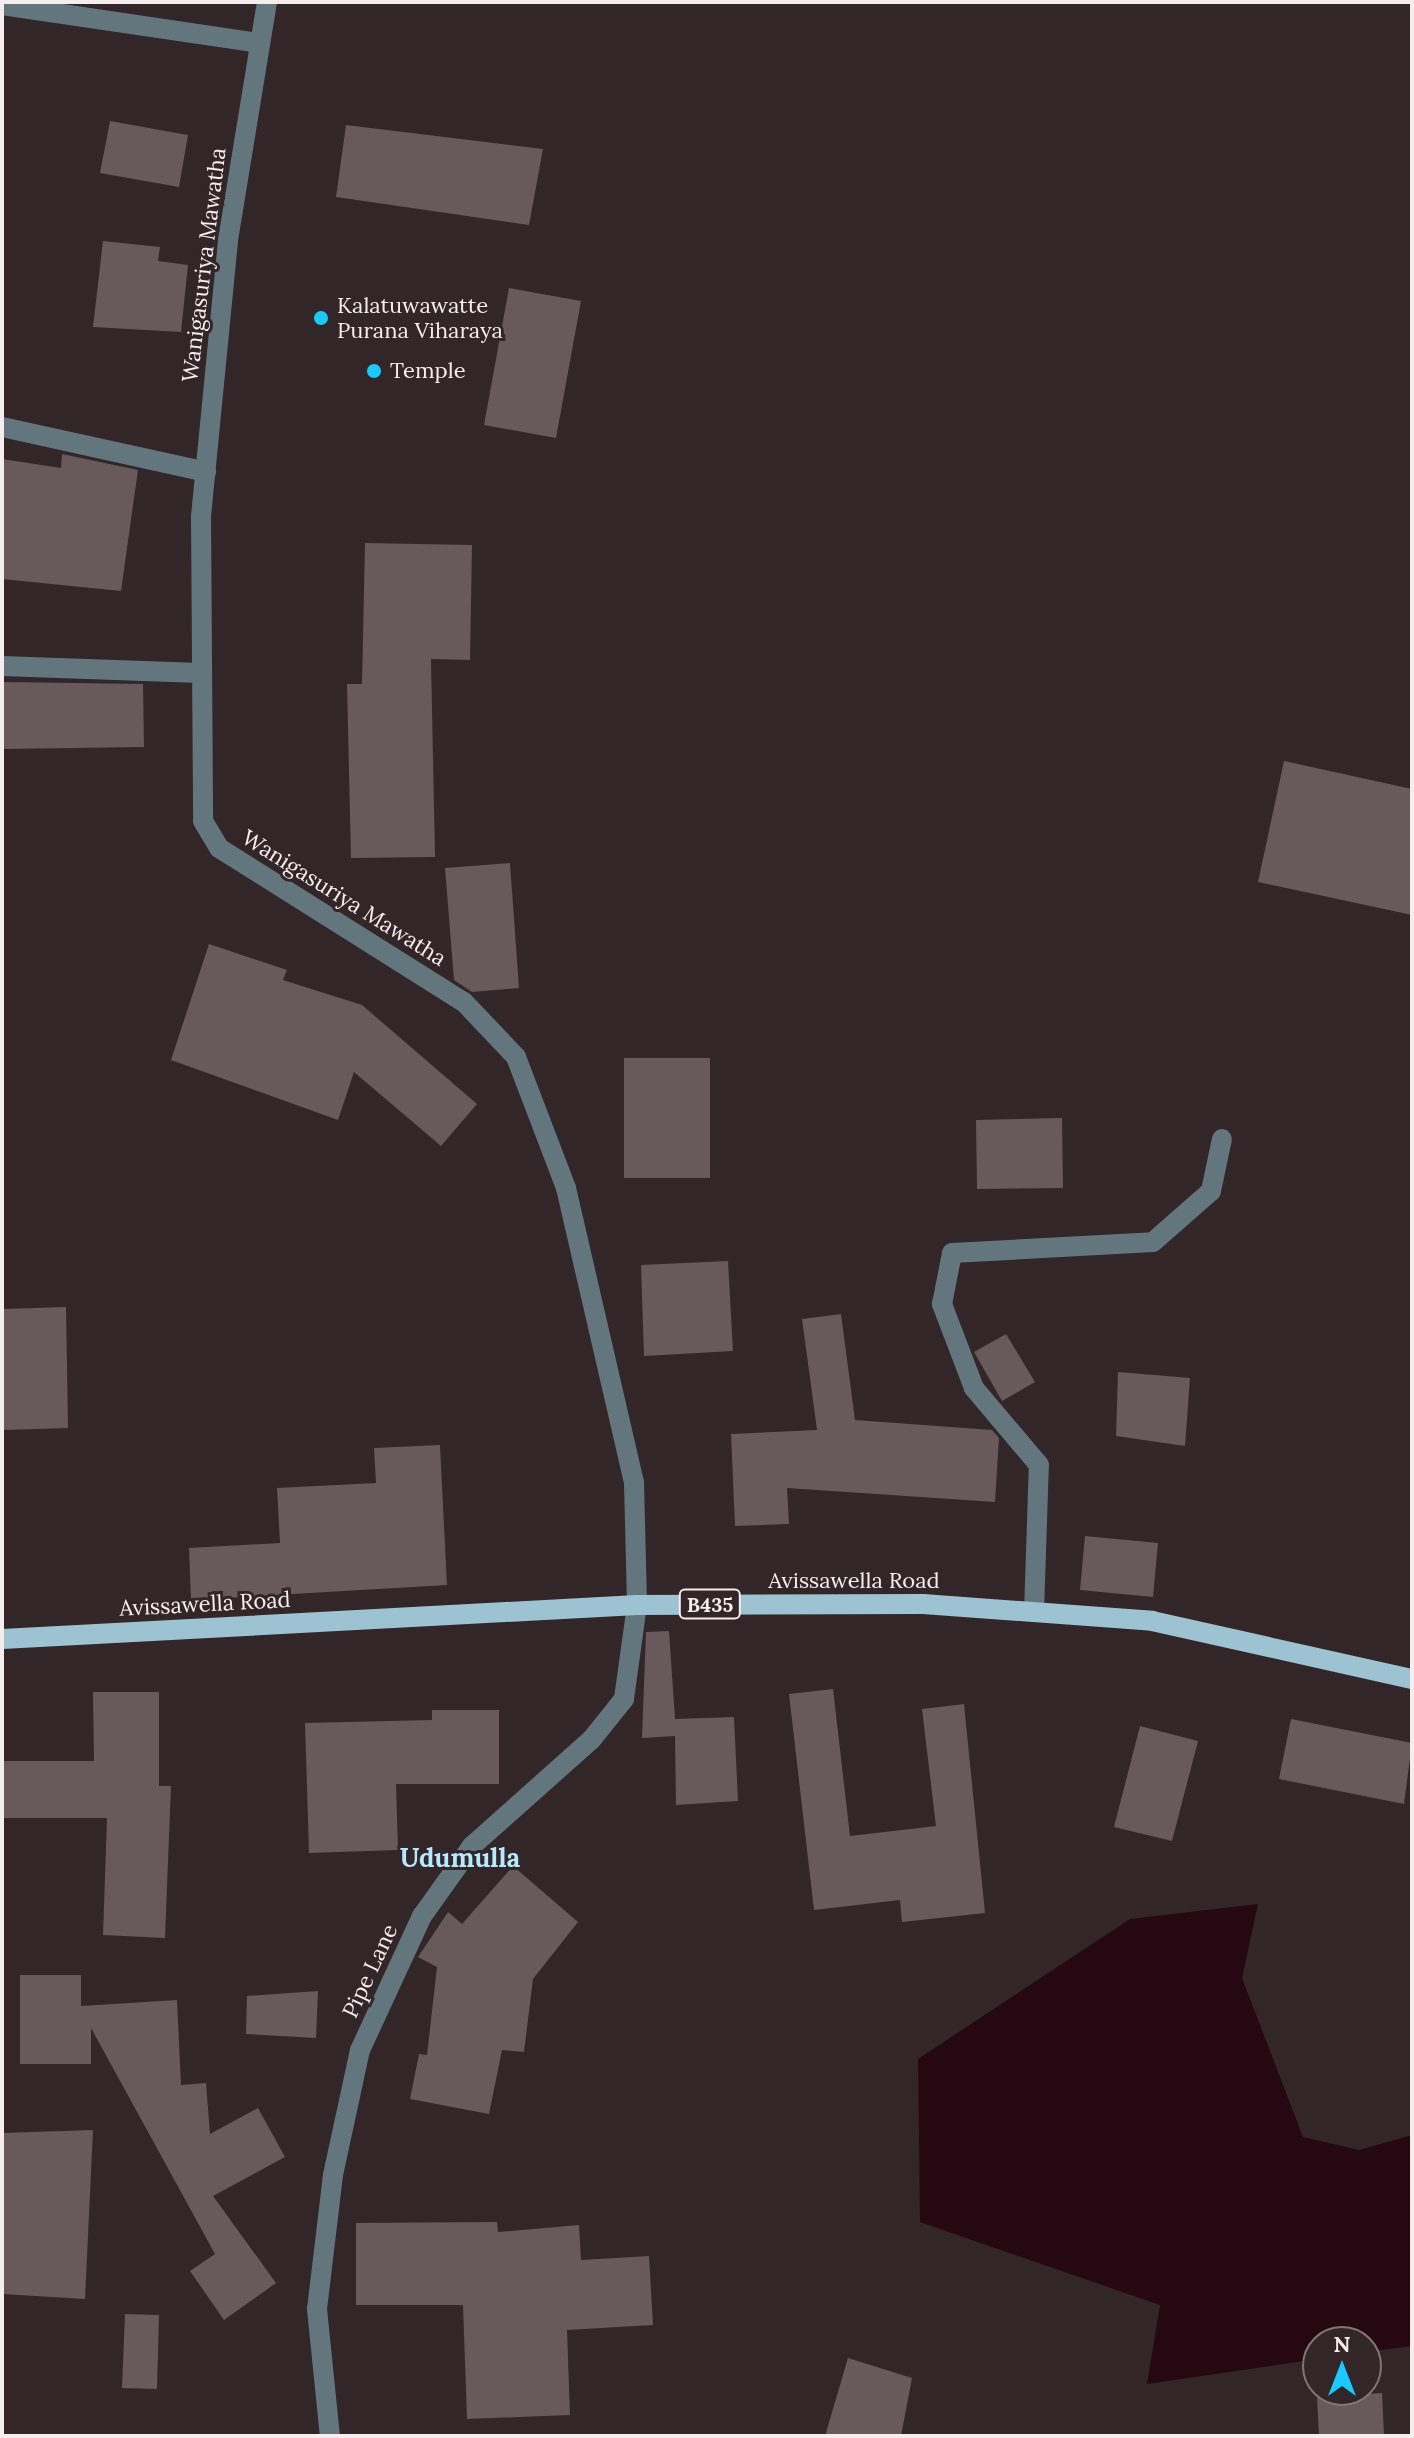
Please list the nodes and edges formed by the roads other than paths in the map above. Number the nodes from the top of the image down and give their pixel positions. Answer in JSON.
{"nodes":[{"id":1,"x":267,"y":2,"type":"edge"},
{"id":2,"x":2,"y":5,"type":"edge"},
{"id":3,"x":258,"y":43,"type":"junction"},
{"id":4,"x":2,"y":427,"type":"edge"},
{"id":5,"x":206,"y":472,"type":"junction"},
{"id":6,"x":2,"y":666,"type":"edge"},
{"id":7,"x":200,"y":673,"type":"junction"},
{"id":8,"x":1222,"y":1139,"type":"dead end"},
{"id":9,"x":637,"y":1605,"type":"junction"},
{"id":10,"x":1034,"y":1612,"type":"junction"},
{"id":11,"x":2,"y":1639,"type":"edge"},
{"id":12,"x":1412,"y":1679,"type":"edge"},
{"id":13,"x":330,"y":2436,"type":"edge"}],
"edges":[{"from":1,"to":3,"type":"street","name":"Wanigasuriya Mawatha"},
{"from":2,"to":3,"type":"street"},
{"from":3,"to":5,"type":"street","name":"Wanigasuriya Mawatha"},
{"from":4,"to":5,"type":"street"},
{"from":5,"to":7,"type":"street","name":"Wanigasuriya Mawatha"},
{"from":6,"to":7,"type":"street"},
{"from":7,"to":9,"type":"street","name":"Wanigasuriya Mawatha"},
{"from":8,"to":10,"type":"street"},
{"from":9,"to":10,"type":"main road","name":"Avissawella Road","number":"B435"},
{"from":9,"to":11,"type":"main road","name":"Avissawella Road","number":"B435"},
{"from":9,"to":13,"type":"street","name":"Pipe Lane"},
{"from":10,"to":12,"type":"main road","name":"Avissawella Road","number":"B435"}]}
